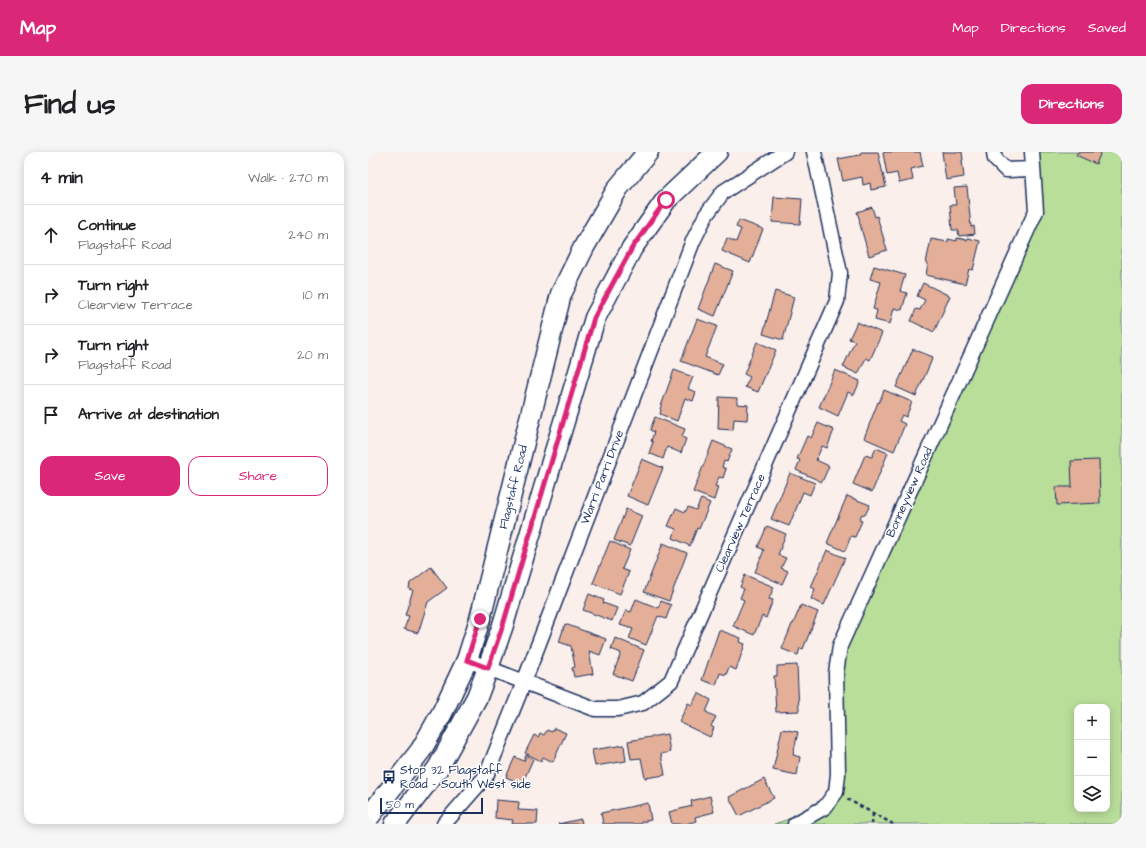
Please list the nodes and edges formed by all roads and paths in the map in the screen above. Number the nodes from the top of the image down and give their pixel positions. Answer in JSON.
{"nodes":[{"id":1,"x":648,"y":152,"type":"edge"},
{"id":2,"x":717,"y":152,"type":"edge"},
{"id":3,"x":785,"y":152,"type":"edge"},
{"id":4,"x":814,"y":152,"type":"edge"},
{"id":5,"x":994,"y":152,"type":"edge"},
{"id":6,"x":1032,"y":152,"type":"edge"},
{"id":7,"x":1033,"y":169,"type":"junction"},
{"id":8,"x":467,"y":660,"type":"junction"},
{"id":9,"x":488,"y":668,"type":"junction"},
{"id":10,"x":524,"y":682,"type":"junction"},
{"id":11,"x":836,"y":792,"type":"junction"},
{"id":12,"x":873,"y":813,"type":"junction"},
{"id":13,"x":368,"y":818,"type":"edge"},
{"id":14,"x":453,"y":821,"type":"edge"},
{"id":15,"x":395,"y":824,"type":"edge"},
{"id":16,"x":795,"y":824,"type":"edge"},
{"id":17,"x":872,"y":824,"type":"edge"},
{"id":18,"x":893,"y":824,"type":"edge"}],
"edges":[{"from":1,"to":8,"type":"main road","name":"Flagstaff Road"},
{"from":2,"to":9,"type":"main road"},
{"from":3,"to":10,"type":"street","name":"Warri Parri Drive"},
{"from":4,"to":10,"type":"street","name":"Clearview Terrace"},
{"from":5,"to":7,"type":"street"},
{"from":6,"to":7,"type":"street","name":"Bonneyview Road"},
{"from":7,"to":11,"type":"street","name":"Bonneyview Road"},
{"from":8,"to":9,"type":"street","name":"Clearview Terrace"},
{"from":8,"to":13,"type":"main road","name":"Flagstaff Road"},
{"from":9,"to":10,"type":"street","name":"Clearview Terrace"},
{"from":9,"to":15,"type":"main road"},
{"from":10,"to":14,"type":"street","name":"Warri Parri Drive"},
{"from":11,"to":12,"type":"path"},
{"from":11,"to":16,"type":"street"},
{"from":12,"to":17,"type":"path"},
{"from":12,"to":18,"type":"path"}]}
